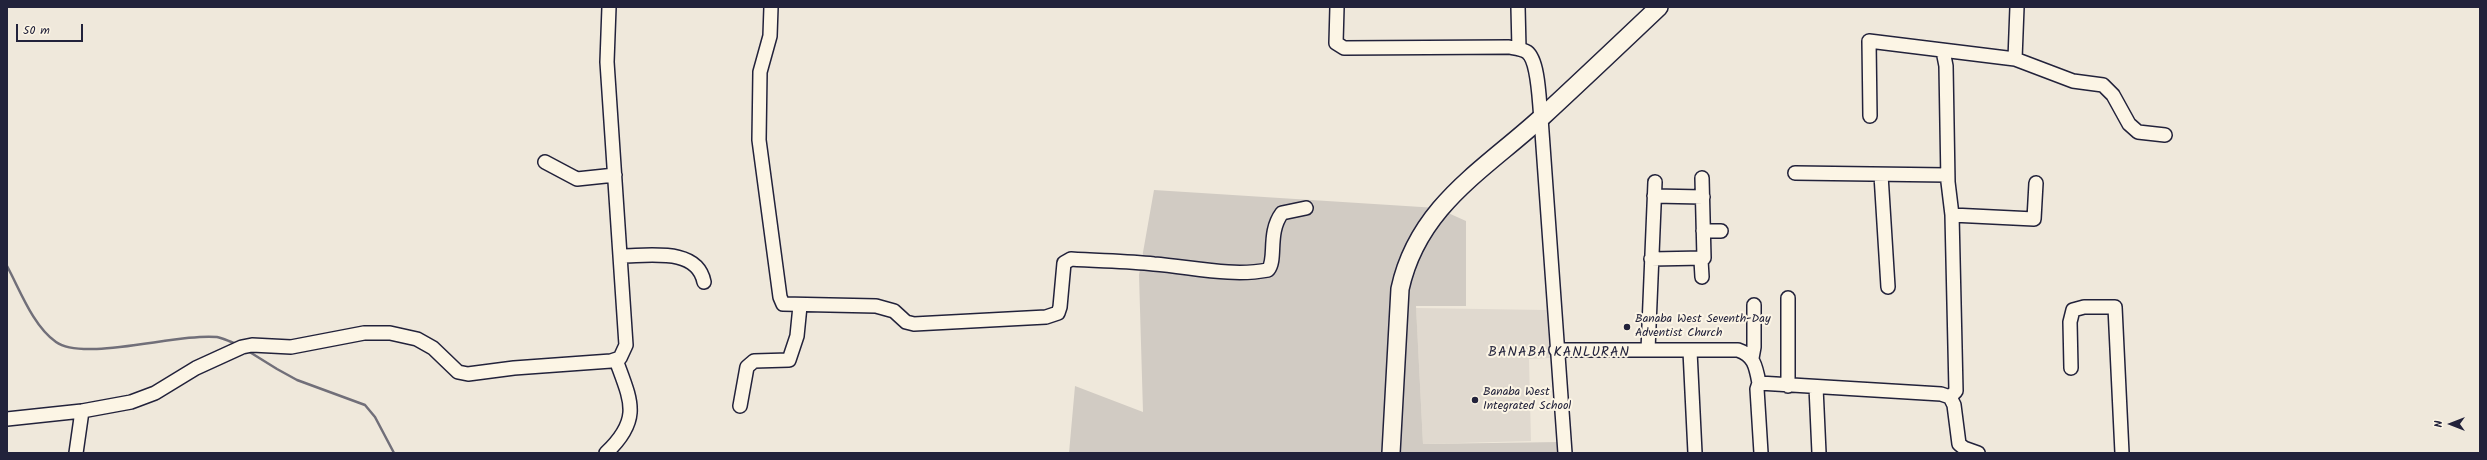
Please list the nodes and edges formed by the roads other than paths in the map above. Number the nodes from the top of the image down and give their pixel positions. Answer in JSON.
{"nodes":[{"id":1,"x":608,"y":7,"type":"edge"},
{"id":2,"x":771,"y":7,"type":"edge"},
{"id":3,"x":1337,"y":7,"type":"edge"},
{"id":4,"x":1518,"y":7,"type":"edge"},
{"id":5,"x":1659,"y":7,"type":"edge"},
{"id":6,"x":2017,"y":7,"type":"edge"},
{"id":7,"x":1519,"y":49,"type":"junction"},
{"id":8,"x":1943,"y":51,"type":"junction"},
{"id":9,"x":2015,"y":59,"type":"junction"},
{"id":10,"x":1870,"y":116,"type":"dead end"},
{"id":11,"x":1541,"y":118,"type":"junction"},
{"id":12,"x":2165,"y":135,"type":"dead end"},
{"id":13,"x":545,"y":162,"type":"dead end"},
{"id":14,"x":1795,"y":173,"type":"dead end"},
{"id":15,"x":615,"y":175,"type":"junction"},
{"id":16,"x":1881,"y":175,"type":"junction"},
{"id":17,"x":1948,"y":175,"type":"junction"},
{"id":18,"x":1702,"y":178,"type":"dead end"},
{"id":19,"x":1656,"y":182,"type":"dead end"},
{"id":20,"x":2036,"y":183,"type":"dead end"},
{"id":21,"x":1654,"y":196,"type":"junction"},
{"id":22,"x":1703,"y":197,"type":"junction"},
{"id":23,"x":1306,"y":208,"type":"dead end"},
{"id":24,"x":1952,"y":215,"type":"junction"},
{"id":25,"x":1703,"y":231,"type":"junction"},
{"id":26,"x":1721,"y":231,"type":"dead end"},
{"id":27,"x":621,"y":256,"type":"junction"},
{"id":28,"x":1652,"y":259,"type":"junction"},
{"id":29,"x":1701,"y":260,"type":"junction"},
{"id":30,"x":1702,"y":276,"type":"dead end"},
{"id":31,"x":704,"y":282,"type":"dead end"},
{"id":32,"x":1888,"y":287,"type":"dead end"},
{"id":33,"x":1788,"y":298,"type":"dead end"},
{"id":34,"x":1754,"y":305,"type":"dead end"},
{"id":35,"x":800,"y":306,"type":"junction"},
{"id":36,"x":1556,"y":350,"type":"junction"},
{"id":37,"x":1648,"y":350,"type":"junction"},
{"id":38,"x":1690,"y":351,"type":"junction"},
{"id":39,"x":1752,"y":358,"type":"junction"},
{"id":40,"x":616,"y":360,"type":"junction"},
{"id":41,"x":2072,"y":368,"type":"dead end"},
{"id":42,"x":1759,"y":382,"type":"junction"},
{"id":43,"x":1788,"y":386,"type":"junction"},
{"id":44,"x":1816,"y":387,"type":"junction"},
{"id":45,"x":1950,"y":397,"type":"junction"},
{"id":46,"x":740,"y":406,"type":"dead end"},
{"id":47,"x":82,"y":411,"type":"junction"},
{"id":48,"x":7,"y":419,"type":"edge"},
{"id":49,"x":1958,"y":448,"type":"edge"},
{"id":50,"x":76,"y":453,"type":"edge"},
{"id":51,"x":606,"y":453,"type":"edge"},
{"id":52,"x":1391,"y":453,"type":"edge"},
{"id":53,"x":1565,"y":453,"type":"edge"},
{"id":54,"x":1695,"y":453,"type":"edge"},
{"id":55,"x":1761,"y":453,"type":"edge"},
{"id":56,"x":1819,"y":453,"type":"edge"},
{"id":57,"x":1978,"y":453,"type":"edge"},
{"id":58,"x":2122,"y":453,"type":"edge"}],
"edges":[{"from":1,"to":15,"type":"street"},
{"from":2,"to":35,"type":"street"},
{"from":3,"to":7,"type":"street"},
{"from":4,"to":7,"type":"street"},
{"from":5,"to":11,"type":"main road"},
{"from":6,"to":9,"type":"street"},
{"from":7,"to":11,"type":"street"},
{"from":8,"to":9,"type":"street"},
{"from":8,"to":10,"type":"street"},
{"from":8,"to":17,"type":"street"},
{"from":9,"to":12,"type":"street"},
{"from":11,"to":36,"type":"street"},
{"from":11,"to":52,"type":"main road"},
{"from":13,"to":15,"type":"street"},
{"from":14,"to":16,"type":"street"},
{"from":15,"to":27,"type":"street"},
{"from":16,"to":17,"type":"street"},
{"from":16,"to":32,"type":"street"},
{"from":17,"to":24,"type":"street"},
{"from":18,"to":22,"type":"street"},
{"from":19,"to":21,"type":"street"},
{"from":20,"to":24,"type":"street"},
{"from":21,"to":22,"type":"street"},
{"from":21,"to":28,"type":"street"},
{"from":22,"to":25,"type":"street"},
{"from":23,"to":35,"type":"street"},
{"from":24,"to":45,"type":"street"},
{"from":25,"to":26,"type":"street"},
{"from":25,"to":29,"type":"street"},
{"from":27,"to":31,"type":"street"},
{"from":27,"to":40,"type":"street"},
{"from":28,"to":29,"type":"street"},
{"from":28,"to":37,"type":"street"},
{"from":29,"to":30,"type":"street"},
{"from":33,"to":43,"type":"street"},
{"from":34,"to":39,"type":"street"},
{"from":35,"to":46,"type":"street"},
{"from":36,"to":37,"type":"street"},
{"from":36,"to":53,"type":"street"},
{"from":37,"to":38,"type":"street"},
{"from":38,"to":39,"type":"street"},
{"from":38,"to":54,"type":"street"},
{"from":39,"to":42,"type":"street"},
{"from":40,"to":47,"type":"street"},
{"from":40,"to":51,"type":"street"},
{"from":41,"to":58,"type":"street"},
{"from":42,"to":43,"type":"street"},
{"from":42,"to":55,"type":"street"},
{"from":43,"to":44,"type":"street"},
{"from":44,"to":45,"type":"street"},
{"from":44,"to":56,"type":"street"},
{"from":45,"to":49,"type":"street"},
{"from":47,"to":48,"type":"street"},
{"from":47,"to":50,"type":"street"},
{"from":49,"to":57,"type":"street"}]}
